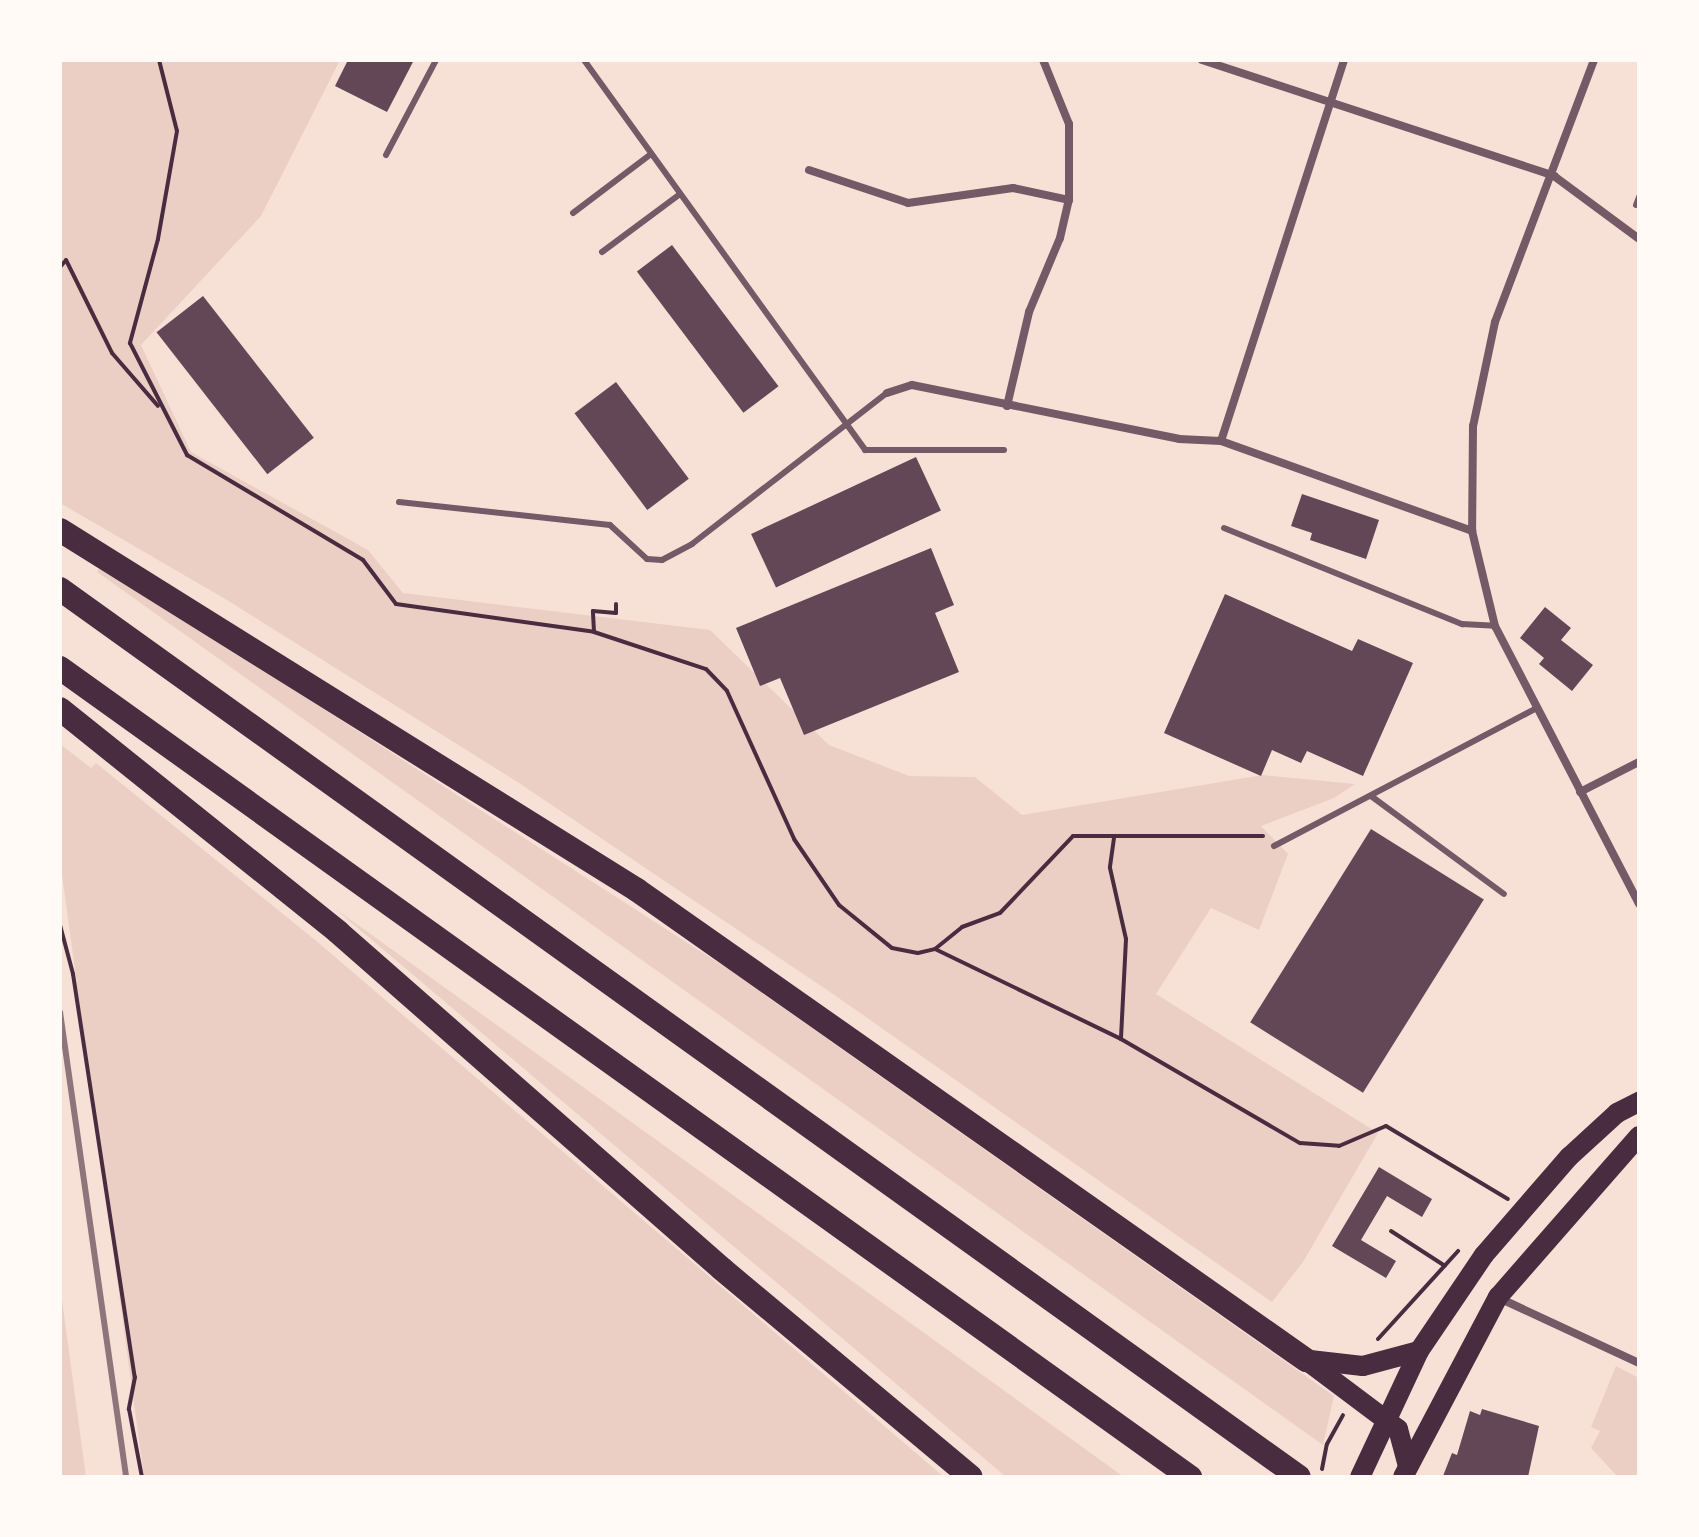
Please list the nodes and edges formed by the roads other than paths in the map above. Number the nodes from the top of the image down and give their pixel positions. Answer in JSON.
{"nodes":[{"id":1,"x":436,"y":60,"type":"edge"},
{"id":2,"x":584,"y":60,"type":"edge"},
{"id":3,"x":1043,"y":60,"type":"edge"},
{"id":4,"x":1202,"y":60,"type":"edge"},
{"id":5,"x":1344,"y":60,"type":"edge"},
{"id":6,"x":1594,"y":60,"type":"edge"},
{"id":7,"x":1331,"y":106,"type":"junction"},
{"id":8,"x":651,"y":154,"type":"junction"},
{"id":9,"x":386,"y":155,"type":"dead end"},
{"id":10,"x":809,"y":170,"type":"dead end"},
{"id":11,"x":1554,"y":176,"type":"junction"},
{"id":12,"x":680,"y":194,"type":"junction"},
{"id":13,"x":1639,"y":197,"type":"edge"},
{"id":14,"x":1069,"y":200,"type":"junction"},
{"id":15,"x":1636,"y":205,"type":"dead end"},
{"id":16,"x":573,"y":213,"type":"dead end"},
{"id":17,"x":1639,"y":239,"type":"edge"},
{"id":18,"x":602,"y":252,"type":"dead end"},
{"id":19,"x":887,"y":393,"type":"joint"},
{"id":20,"x":1007,"y":406,"type":"junction"},
{"id":21,"x":845,"y":427,"type":"junction"},
{"id":22,"x":1221,"y":441,"type":"junction"},
{"id":23,"x":1004,"y":450,"type":"dead end"},
{"id":24,"x":399,"y":502,"type":"dead end"},
{"id":25,"x":1224,"y":528,"type":"dead end"},
{"id":26,"x":60,"y":530,"type":"edge"},
{"id":27,"x":1472,"y":531,"type":"junction"},
{"id":28,"x":66,"y":594,"type":"edge"},
{"id":29,"x":1495,"y":626,"type":"junction"},
{"id":30,"x":60,"y":668,"type":"edge"},
{"id":31,"x":61,"y":709,"type":"edge"},
{"id":32,"x":1535,"y":709,"type":"junction"},
{"id":33,"x":1639,"y":762,"type":"edge"},
{"id":34,"x":1580,"y":792,"type":"junction"},
{"id":35,"x":1371,"y":796,"type":"junction"},
{"id":36,"x":1274,"y":846,"type":"dead end"},
{"id":37,"x":1504,"y":894,"type":"dead end"},
{"id":38,"x":1639,"y":904,"type":"edge"},
{"id":39,"x":1639,"y":1102,"type":"edge"},
{"id":40,"x":1639,"y":1136,"type":"edge"},
{"id":41,"x":1498,"y":1297,"type":"junction"},
{"id":42,"x":1419,"y":1351,"type":"junction"},
{"id":43,"x":1306,"y":1360,"type":"junction"},
{"id":44,"x":1639,"y":1363,"type":"edge"},
{"id":45,"x":1384,"y":1417,"type":"junction"},
{"id":46,"x":1406,"y":1472,"type":"edge"},
{"id":47,"x":1361,"y":1473,"type":"edge"},
{"id":48,"x":971,"y":1477,"type":"edge"},
{"id":49,"x":1190,"y":1477,"type":"edge"},
{"id":50,"x":1299,"y":1477,"type":"edge"}],
"edges":[{"from":1,"to":9,"type":"lane"},
{"from":2,"to":8,"type":"lane"},
{"from":3,"to":14,"type":"street"},
{"from":4,"to":7,"type":"street"},
{"from":5,"to":7,"type":"street"},
{"from":6,"to":11,"type":"street"},
{"from":7,"to":11,"type":"street"},
{"from":7,"to":22,"type":"street"},
{"from":8,"to":12,"type":"lane"},
{"from":8,"to":16,"type":"lane"},
{"from":10,"to":14,"type":"street"},
{"from":11,"to":17,"type":"street"},
{"from":11,"to":27,"type":"street"},
{"from":12,"to":18,"type":"lane"},
{"from":12,"to":21,"type":"lane"},
{"from":13,"to":15,"type":"lane"},
{"from":14,"to":20,"type":"street"},
{"from":19,"to":20,"type":"street"},
{"from":19,"to":21,"type":"lane"},
{"from":20,"to":22,"type":"street"},
{"from":21,"to":23,"type":"lane"},
{"from":21,"to":24,"type":"lane"},
{"from":22,"to":27,"type":"street"},
{"from":25,"to":29,"type":"lane"},
{"from":26,"to":43,"type":"highway"},
{"from":27,"to":29,"type":"street"},
{"from":28,"to":50,"type":"highway"},
{"from":29,"to":32,"type":"street"},
{"from":30,"to":49,"type":"highway"},
{"from":31,"to":48,"type":"highway"},
{"from":32,"to":34,"type":"street"},
{"from":32,"to":35,"type":"lane"},
{"from":33,"to":34,"type":"street"},
{"from":34,"to":38,"type":"street"},
{"from":35,"to":36,"type":"lane"},
{"from":35,"to":37,"type":"lane"},
{"from":39,"to":42,"type":"main road"},
{"from":40,"to":41,"type":"main road"},
{"from":41,"to":44,"type":"street"},
{"from":41,"to":46,"type":"main road"},
{"from":42,"to":43,"type":"main road"},
{"from":42,"to":45,"type":"main road"},
{"from":43,"to":45,"type":"main road"},
{"from":45,"to":46,"type":"main road"},
{"from":45,"to":47,"type":"main road"}]}
